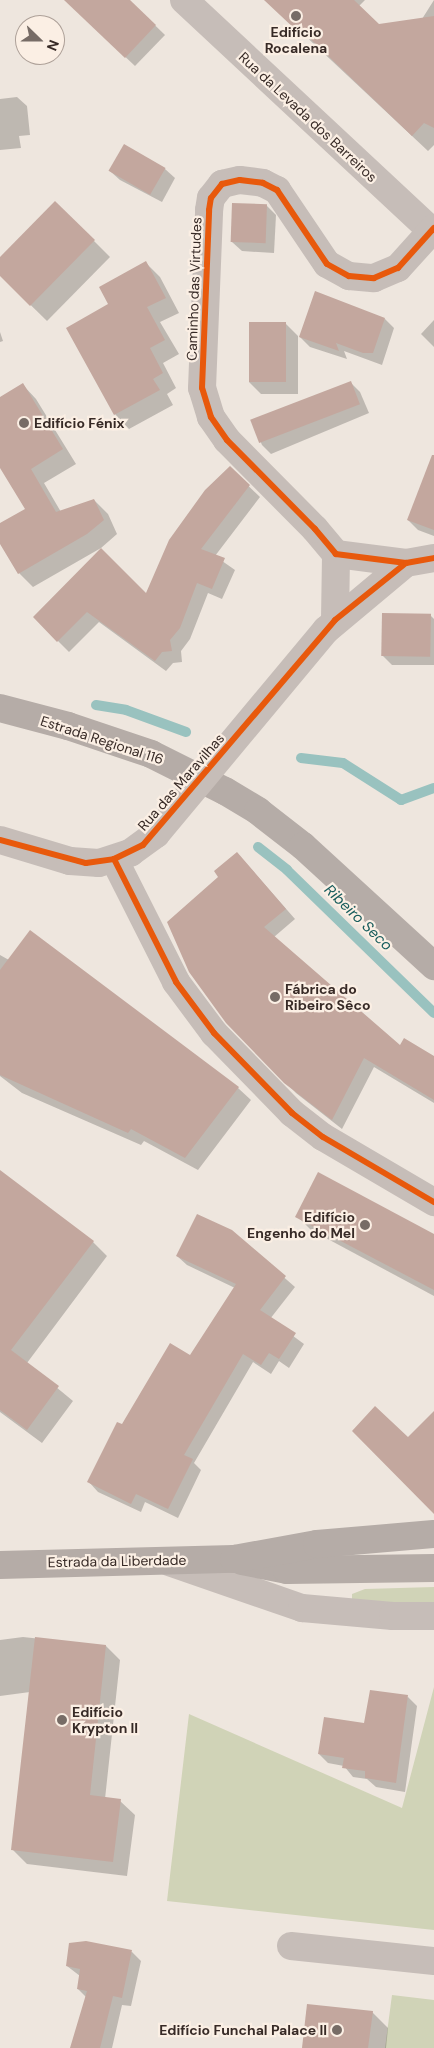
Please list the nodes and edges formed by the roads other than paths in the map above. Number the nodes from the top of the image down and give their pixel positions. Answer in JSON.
{"nodes":[{"id":1,"x":184,"y":0,"type":"edge"},
{"id":2,"x":433,"y":231,"type":"edge"},
{"id":3,"x":336,"y":554,"type":"junction"},
{"id":4,"x":434,"y":558,"type":"edge"},
{"id":5,"x":406,"y":564,"type":"junction"},
{"id":6,"x":330,"y":625,"type":"junction"},
{"id":7,"x":0,"y":708,"type":"edge"},
{"id":8,"x":0,"y":840,"type":"edge"},
{"id":9,"x":114,"y":860,"type":"junction"},
{"id":10,"x":434,"y":966,"type":"edge"},
{"id":11,"x":434,"y":1202,"type":"edge"},
{"id":12,"x":434,"y":1534,"type":"edge"},
{"id":13,"x":234,"y":1559,"type":"junction"},
{"id":14,"x":163,"y":1560,"type":"junction"},
{"id":15,"x":0,"y":1565,"type":"edge"},
{"id":16,"x":434,"y":1568,"type":"edge"},
{"id":17,"x":434,"y":1616,"type":"edge"},
{"id":18,"x":290,"y":1946,"type":"dead end"},
{"id":19,"x":434,"y":1961,"type":"edge"}],
"edges":[{"from":1,"to":2,"type":"street","name":"Rua da Levada dos Barreiros"},
{"from":2,"to":3,"type":"street","name":"Caminho das Virtudes"},
{"from":3,"to":5,"type":"street"},
{"from":3,"to":6,"type":"street"},
{"from":4,"to":5,"type":"street"},
{"from":5,"to":6,"type":"street"},
{"from":6,"to":9,"type":"street","name":"Rua das Maravilhas","bridge":true},
{"from":7,"to":10,"type":"main road","name":"Estrada Regional 116"},
{"from":8,"to":9,"type":"street","name":"Rua das Maravilhas"},
{"from":9,"to":11,"type":"street"},
{"from":12,"to":13,"type":"main road","name":"Estrada da Liberdade"},
{"from":13,"to":14,"type":"main road","name":"Estrada da Liberdade"},
{"from":13,"to":16,"type":"main road","name":"Estrada da Liberdade"},
{"from":14,"to":15,"type":"main road","name":"Estrada da Liberdade"},
{"from":14,"to":17,"type":"street"},
{"from":18,"to":19,"type":"street"}]}
